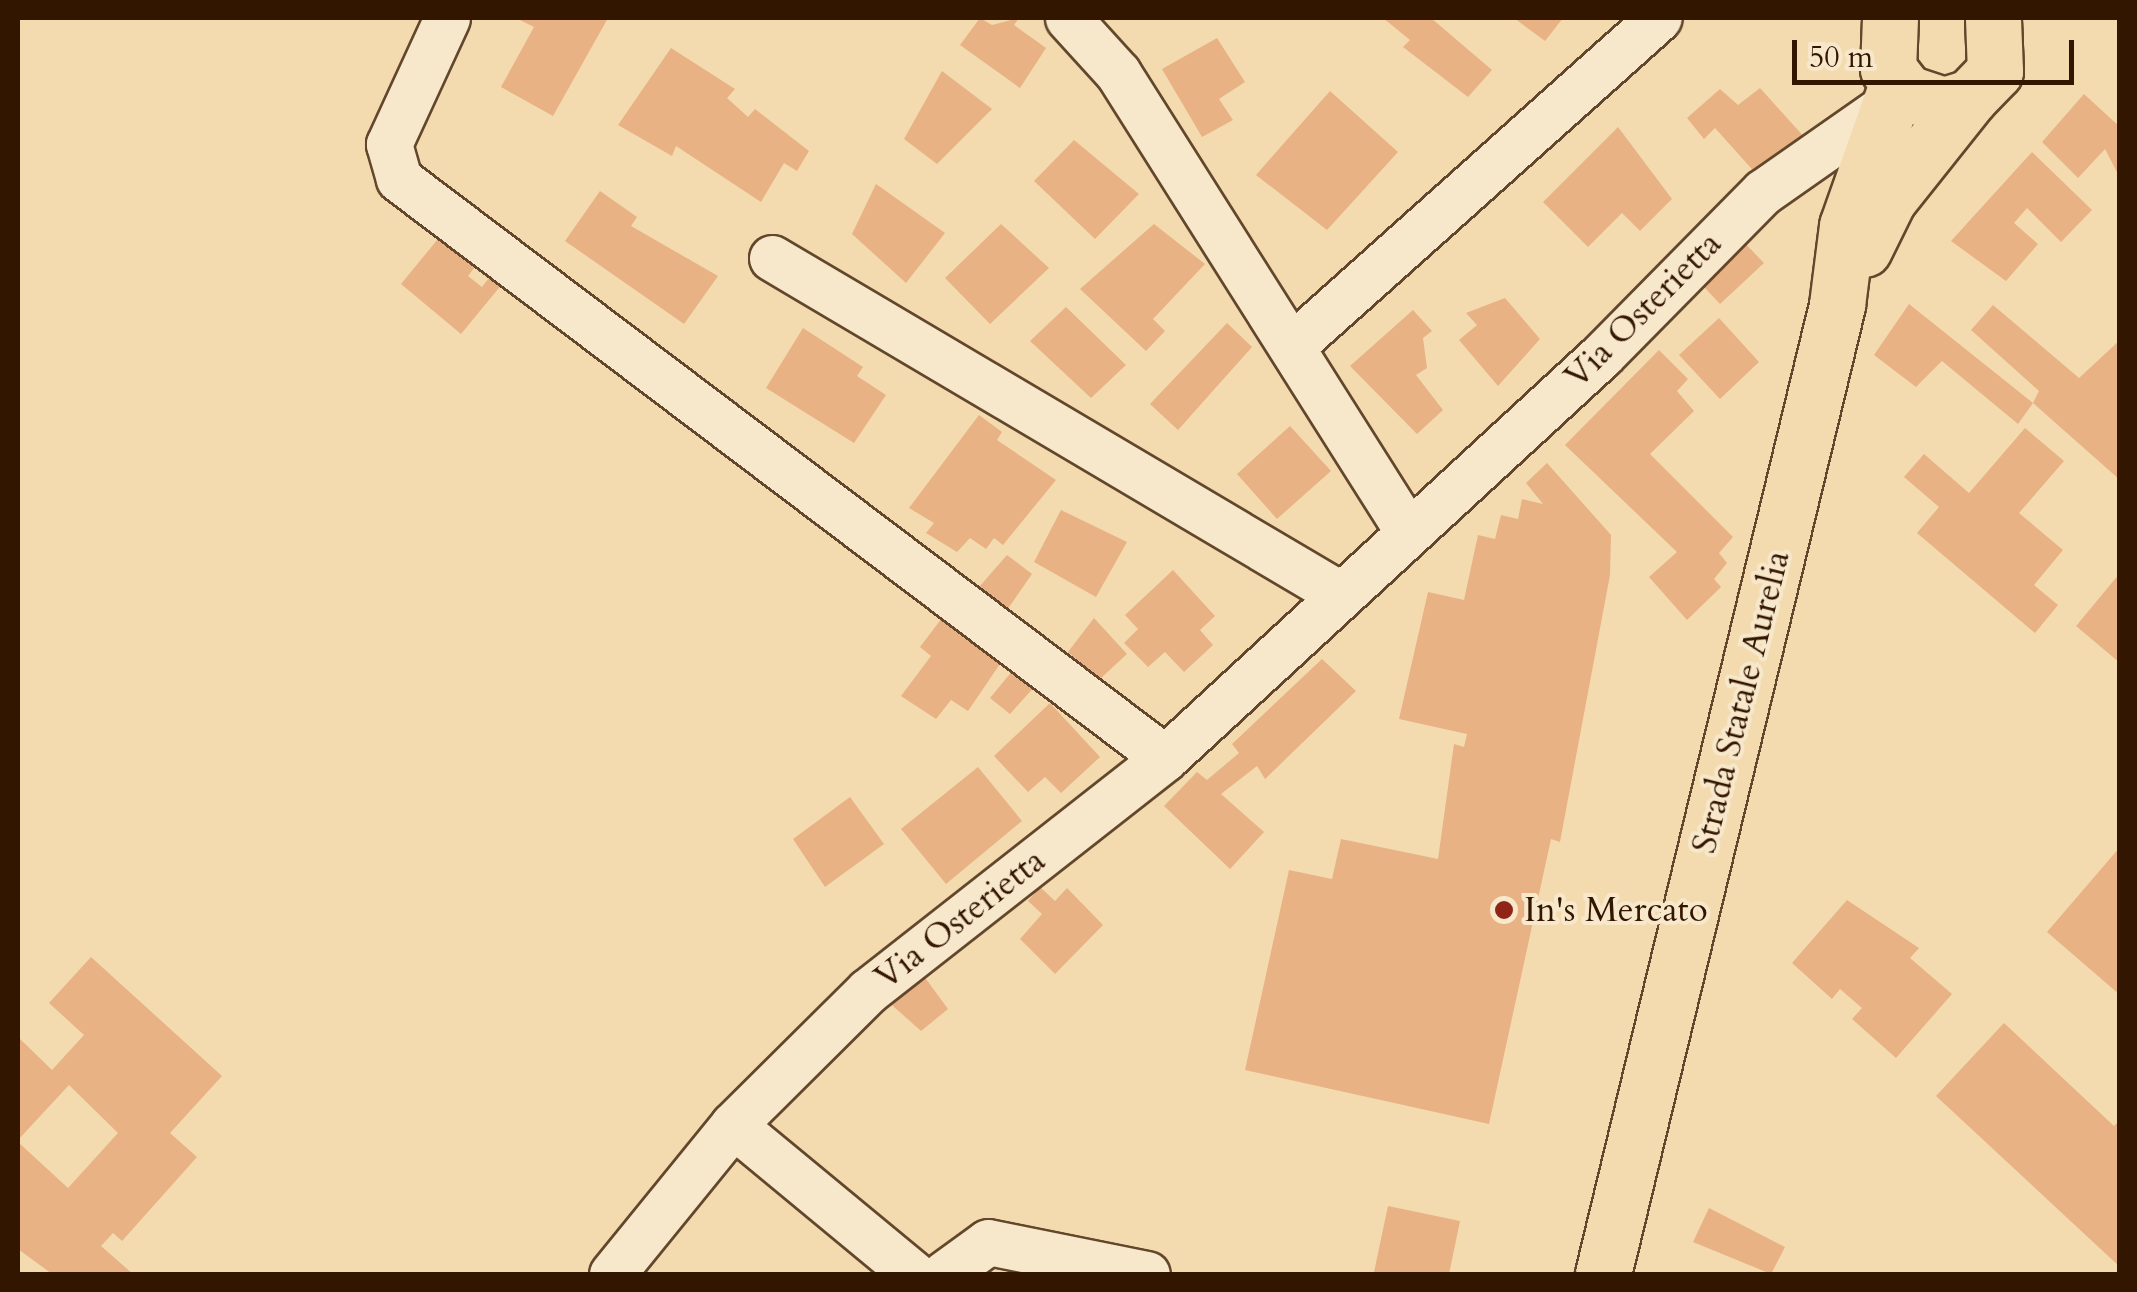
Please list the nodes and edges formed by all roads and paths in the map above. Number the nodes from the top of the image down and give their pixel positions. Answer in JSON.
{"nodes":[{"id":1,"x":447,"y":18,"type":"edge"},
{"id":2,"x":1068,"y":18,"type":"edge"},
{"id":3,"x":1660,"y":18,"type":"edge"},
{"id":4,"x":1890,"y":18,"type":"edge"},
{"id":5,"x":2003,"y":24,"type":"edge"},
{"id":6,"x":1893,"y":94,"type":"junction"},
{"id":7,"x":1970,"y":97,"type":"junction"},
{"id":8,"x":772,"y":258,"type":"dead end"},
{"id":9,"x":1836,"y":305,"type":"junction"},
{"id":10,"x":1294,"y":344,"type":"junction"},
{"id":11,"x":1408,"y":532,"type":"junction"},
{"id":12,"x":1338,"y":593,"type":"junction"},
{"id":13,"x":1165,"y":758,"type":"junction"},
{"id":14,"x":733,"y":1125,"type":"junction"},
{"id":15,"x":612,"y":1274,"type":"edge"},
{"id":16,"x":913,"y":1274,"type":"edge"},
{"id":17,"x":944,"y":1274,"type":"edge"},
{"id":18,"x":1146,"y":1274,"type":"edge"},
{"id":19,"x":1603,"y":1274,"type":"edge"}],
"edges":[{"from":1,"to":13,"type":"street"},
{"from":2,"to":10,"type":"street"},
{"from":3,"to":10,"type":"street"},
{"from":4,"to":6,"type":"main road"},
{"from":5,"to":7,"type":"main road"},
{"from":6,"to":7,"type":"main road"},
{"from":6,"to":9,"type":"main road"},
{"from":6,"to":11,"type":"street","name":"Via Osterietta"},
{"from":7,"to":9,"type":"main road"},
{"from":8,"to":12,"type":"street"},
{"from":9,"to":19,"type":"main road","name":"Strada Statale Aurelia"},
{"from":10,"to":11,"type":"street"},
{"from":11,"to":12,"type":"street","name":"Via Osterietta"},
{"from":12,"to":13,"type":"street","name":"Via Osterietta"},
{"from":13,"to":14,"type":"street","name":"Via Osterietta"},
{"from":14,"to":15,"type":"street","name":"Via Osterietta"},
{"from":14,"to":16,"type":"street"},
{"from":17,"to":18,"type":"street"}]}
